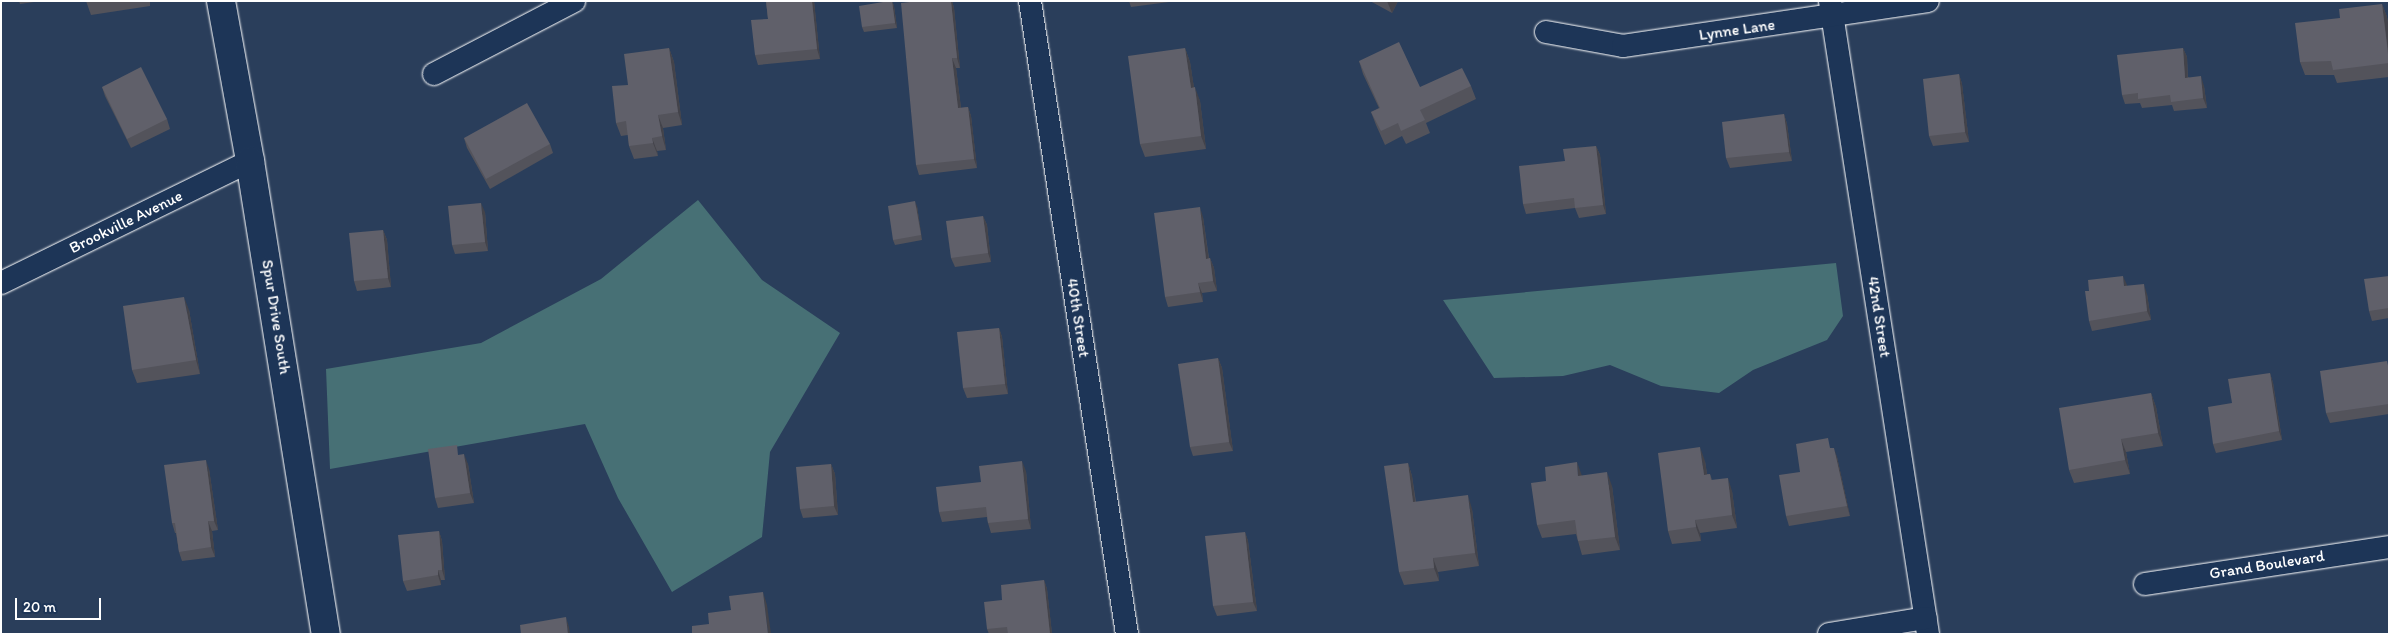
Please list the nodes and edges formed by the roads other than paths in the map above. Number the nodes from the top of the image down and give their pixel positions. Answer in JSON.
{"nodes":[{"id":1,"x":221,"y":1,"type":"edge"},
{"id":2,"x":574,"y":1,"type":"edge"},
{"id":3,"x":1030,"y":1,"type":"edge"},
{"id":4,"x":1928,"y":1,"type":"edge"},
{"id":5,"x":1831,"y":9,"type":"edge"},
{"id":6,"x":1546,"y":32,"type":"dead end"},
{"id":7,"x":434,"y":74,"type":"dead end"},
{"id":8,"x":250,"y":161,"type":"junction"},
{"id":9,"x":1,"y":284,"type":"edge"},
{"id":10,"x":2389,"y":546,"type":"edge"},
{"id":11,"x":2145,"y":584,"type":"dead end"},
{"id":12,"x":1927,"y":626,"type":"edge"},
{"id":13,"x":326,"y":634,"type":"edge"},
{"id":14,"x":1127,"y":634,"type":"edge"},
{"id":15,"x":1829,"y":634,"type":"edge"}],
"edges":[{"from":1,"to":8,"type":"street","name":"Spur Drive South"},
{"from":2,"to":7,"type":"street"},
{"from":3,"to":14,"type":"street","name":"40th Street"},
{"from":4,"to":5,"type":"street","name":"Lynne Lane"},
{"from":5,"to":6,"type":"street","name":"Lynne Lane"},
{"from":5,"to":12,"type":"street","name":"42nd Street"},
{"from":8,"to":9,"type":"street","name":"Brookville Avenue"},
{"from":8,"to":13,"type":"street","name":"Spur Drive South"},
{"from":10,"to":11,"type":"street","name":"Grand Boulevard"},
{"from":12,"to":15,"type":"street"}]}
